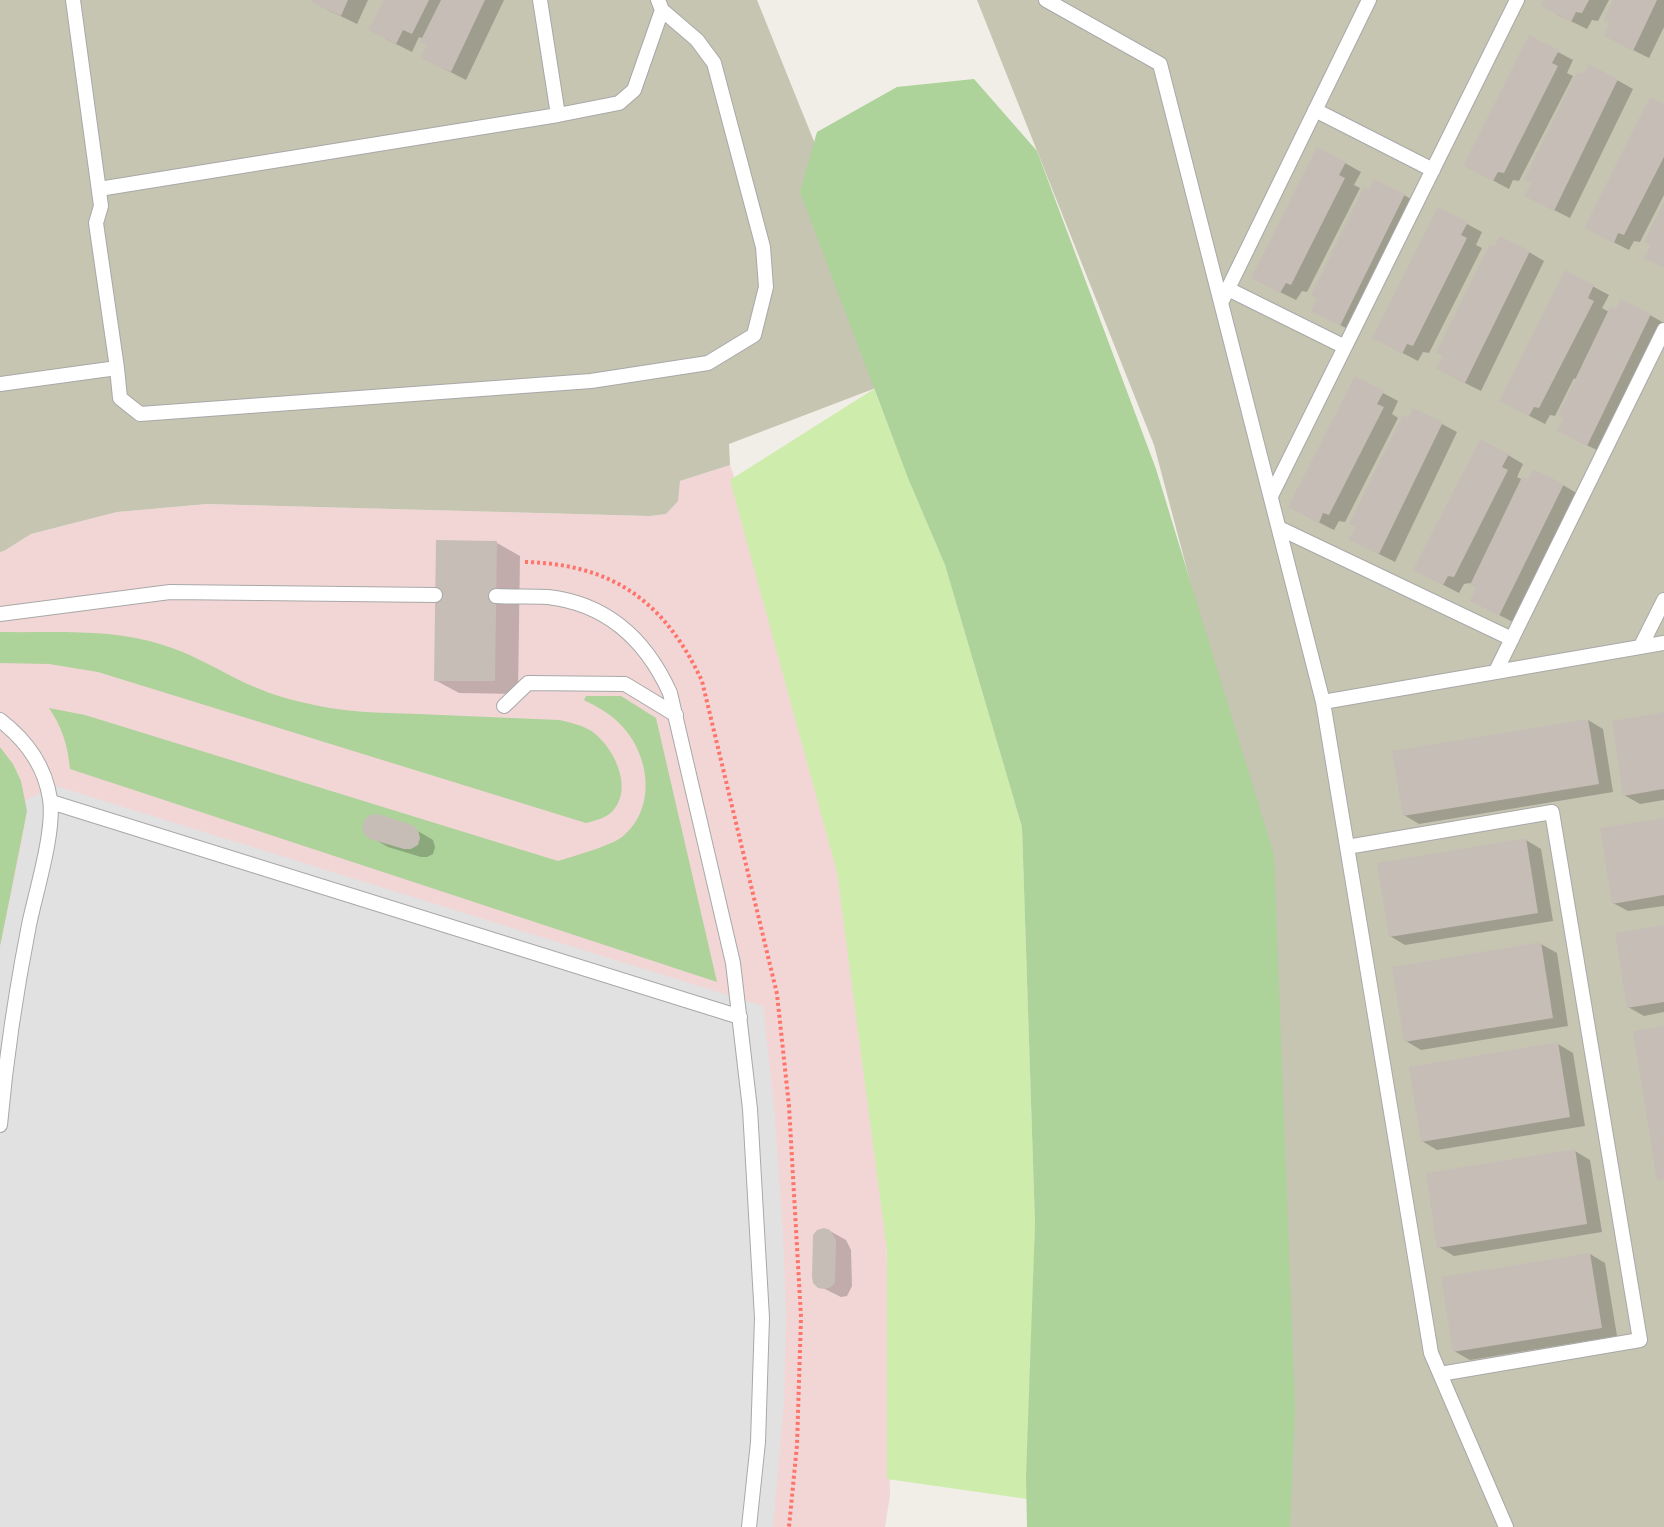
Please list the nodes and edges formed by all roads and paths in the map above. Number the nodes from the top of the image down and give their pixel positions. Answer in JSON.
{"nodes":[{"id":1,"x":73,"y":0,"type":"edge"},
{"id":2,"x":540,"y":0,"type":"edge"},
{"id":3,"x":1046,"y":0,"type":"edge"},
{"id":4,"x":1369,"y":0,"type":"edge"},
{"id":5,"x":1517,"y":0,"type":"edge"},
{"id":6,"x":660,"y":5,"type":"edge"},
{"id":7,"x":1315,"y":110,"type":"junction"},
{"id":8,"x":558,"y":115,"type":"junction"},
{"id":9,"x":1433,"y":170,"type":"junction"},
{"id":10,"x":99,"y":189,"type":"junction"},
{"id":11,"x":1228,"y":289,"type":"junction"},
{"id":12,"x":1221,"y":303,"type":"junction"},
{"id":13,"x":1664,"y":330,"type":"edge"},
{"id":14,"x":1345,"y":347,"type":"junction"},
{"id":15,"x":117,"y":368,"type":"junction"},
{"id":16,"x":0,"y":384,"type":"edge"},
{"id":17,"x":1271,"y":496,"type":"junction"},
{"id":18,"x":1279,"y":528,"type":"junction"},
{"id":19,"x":435,"y":595,"type":"dead end"},
{"id":20,"x":496,"y":596,"type":"dead end"},
{"id":21,"x":1664,"y":600,"type":"edge"},
{"id":22,"x":0,"y":614,"type":"edge"},
{"id":23,"x":1512,"y":639,"type":"junction"},
{"id":24,"x":1664,"y":642,"type":"edge"},
{"id":25,"x":1641,"y":646,"type":"junction"},
{"id":26,"x":1496,"y":671,"type":"junction"},
{"id":27,"x":1323,"y":702,"type":"junction"},
{"id":28,"x":504,"y":706,"type":"dead end"},
{"id":29,"x":676,"y":715,"type":"junction"},
{"id":30,"x":0,"y":720,"type":"edge"},
{"id":31,"x":51,"y":802,"type":"junction"},
{"id":32,"x":1347,"y":847,"type":"junction"},
{"id":33,"x":740,"y":1017,"type":"junction"},
{"id":34,"x":0,"y":1125,"type":"edge"},
{"id":35,"x":1440,"y":1374,"type":"junction"},
{"id":36,"x":749,"y":1527,"type":"edge"},
{"id":37,"x":1506,"y":1527,"type":"edge"}],
"edges":[{"from":1,"to":10,"type":"lane"},
{"from":2,"to":8,"type":"lane"},
{"from":3,"to":12,"type":"lane"},
{"from":4,"to":7,"type":"lane"},
{"from":5,"to":9,"type":"lane"},
{"from":6,"to":8,"type":"lane"},
{"from":6,"to":15,"type":"lane"},
{"from":7,"to":9,"type":"lane"},
{"from":7,"to":11,"type":"lane"},
{"from":8,"to":10,"type":"lane"},
{"from":9,"to":14,"type":"lane"},
{"from":10,"to":15,"type":"lane"},
{"from":11,"to":12,"type":"lane"},
{"from":11,"to":14,"type":"lane"},
{"from":12,"to":17,"type":"lane"},
{"from":13,"to":23,"type":"lane"},
{"from":14,"to":17,"type":"lane"},
{"from":15,"to":16,"type":"lane"},
{"from":17,"to":18,"type":"lane"},
{"from":18,"to":23,"type":"lane"},
{"from":18,"to":27,"type":"lane"},
{"from":19,"to":22,"type":"lane"},
{"from":20,"to":29,"type":"lane"},
{"from":21,"to":25,"type":"lane"},
{"from":23,"to":26,"type":"lane"},
{"from":24,"to":25,"type":"lane"},
{"from":25,"to":26,"type":"lane"},
{"from":26,"to":27,"type":"lane"},
{"from":27,"to":32,"type":"lane"},
{"from":28,"to":29,"type":"lane"},
{"from":29,"to":33,"type":"lane"},
{"from":30,"to":31,"type":"lane"},
{"from":31,"to":33,"type":"lane"},
{"from":31,"to":34,"type":"lane"},
{"from":32,"to":35,"type":"lane"},
{"from":32,"to":35,"type":"lane"},
{"from":33,"to":36,"type":"lane"},
{"from":35,"to":37,"type":"lane"}]}
